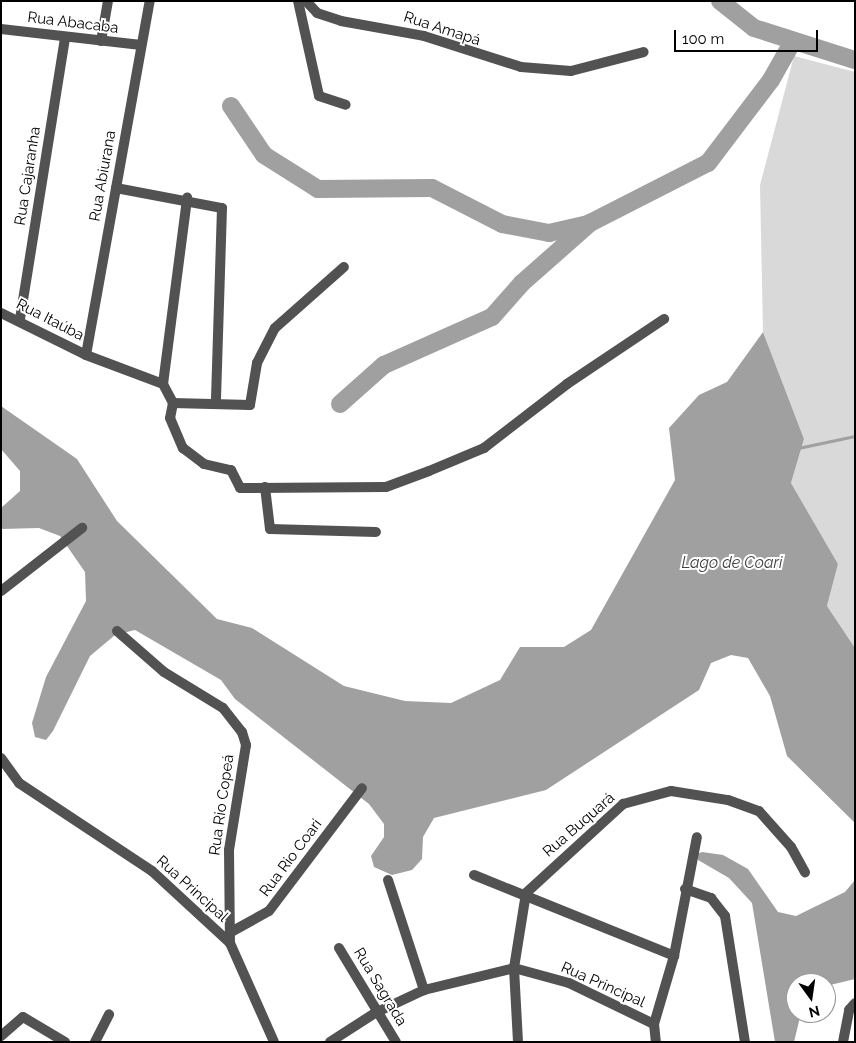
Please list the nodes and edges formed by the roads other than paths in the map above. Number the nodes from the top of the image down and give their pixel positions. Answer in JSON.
{"nodes":[{"id":1,"x":108,"y":1,"type":"edge"},
{"id":2,"x":150,"y":1,"type":"edge"},
{"id":3,"x":298,"y":1,"type":"edge"},
{"id":4,"x":306,"y":1,"type":"edge"},
{"id":5,"x":1,"y":29,"type":"edge"},
{"id":6,"x":65,"y":38,"type":"junction"},
{"id":7,"x":101,"y":41,"type":"junction"},
{"id":8,"x":141,"y":45,"type":"junction"},
{"id":9,"x":644,"y":52,"type":"dead end"},
{"id":10,"x":346,"y":105,"type":"dead end"},
{"id":11,"x":116,"y":188,"type":"junction"},
{"id":12,"x":187,"y":198,"type":"junction"},
{"id":13,"x":344,"y":267,"type":"dead end"},
{"id":14,"x":1,"y":313,"type":"edge"},
{"id":15,"x":20,"y":319,"type":"junction"},
{"id":16,"x":664,"y":319,"type":"dead end"},
{"id":17,"x":86,"y":355,"type":"junction"},
{"id":18,"x":163,"y":384,"type":"junction"},
{"id":19,"x":216,"y":401,"type":"junction"},
{"id":20,"x":173,"y":403,"type":"junction"},
{"id":21,"x":265,"y":487,"type":"junction"},
{"id":22,"x":82,"y":528,"type":"dead end"},
{"id":23,"x":376,"y":532,"type":"dead end"},
{"id":24,"x":1,"y":591,"type":"edge"},
{"id":25,"x":117,"y":631,"type":"dead end"},
{"id":26,"x":1,"y":758,"type":"edge"},
{"id":27,"x":362,"y":788,"type":"dead end"},
{"id":28,"x":697,"y":837,"type":"dead end"},
{"id":29,"x":804,"y":872,"type":"dead end"},
{"id":30,"x":474,"y":875,"type":"dead end"},
{"id":31,"x":388,"y":880,"type":"dead end"},
{"id":32,"x":685,"y":889,"type":"junction"},
{"id":33,"x":526,"y":893,"type":"junction"},
{"id":34,"x":232,"y":932,"type":"junction"},
{"id":35,"x":230,"y":943,"type":"junction"},
{"id":36,"x":339,"y":948,"type":"dead end"},
{"id":37,"x":674,"y":956,"type":"junction"},
{"id":38,"x":514,"y":968,"type":"junction"},
{"id":39,"x":424,"y":990,"type":"junction"},
{"id":40,"x":855,"y":1003,"type":"edge"},
{"id":41,"x":375,"y":1012,"type":"junction"},
{"id":42,"x":109,"y":1014,"type":"dead end"},
{"id":43,"x":654,"y":1024,"type":"junction"},
{"id":44,"x":1,"y":1036,"type":"edge"},
{"id":45,"x":855,"y":1039,"type":"edge"},
{"id":46,"x":65,"y":1042,"type":"edge"},
{"id":47,"x":95,"y":1042,"type":"edge"},
{"id":48,"x":274,"y":1042,"type":"edge"},
{"id":49,"x":330,"y":1042,"type":"edge"},
{"id":50,"x":396,"y":1042,"type":"edge"},
{"id":51,"x":518,"y":1042,"type":"edge"},
{"id":52,"x":656,"y":1042,"type":"edge"},
{"id":53,"x":744,"y":1042,"type":"edge"},
{"id":54,"x":844,"y":1042,"type":"edge"}],
"edges":[{"from":1,"to":7,"type":"street"},
{"from":2,"to":8,"type":"street","name":"Rua Abiurana"},
{"from":3,"to":10,"type":"street"},
{"from":4,"to":9,"type":"street","name":"Rua Amapá"},
{"from":5,"to":6,"type":"street","name":"Rua Abacaba"},
{"from":6,"to":7,"type":"street","name":"Rua Abacaba"},
{"from":6,"to":15,"type":"street","name":"Rua Cajaranha"},
{"from":7,"to":8,"type":"street","name":"Rua Abacaba"},
{"from":8,"to":11,"type":"street","name":"Rua Abiurana"},
{"from":11,"to":12,"type":"street"},
{"from":11,"to":17,"type":"street","name":"Rua Abiurana"},
{"from":12,"to":18,"type":"street"},
{"from":12,"to":19,"type":"street"},
{"from":13,"to":19,"type":"street"},
{"from":14,"to":15,"type":"street","name":"Rua Itaúba"},
{"from":15,"to":17,"type":"street","name":"Rua Itaúba"},
{"from":16,"to":21,"type":"street"},
{"from":17,"to":18,"type":"street","name":"Rua Itaúba"},
{"from":18,"to":20,"type":"street"},
{"from":19,"to":20,"type":"street"},
{"from":20,"to":21,"type":"street"},
{"from":21,"to":23,"type":"street"},
{"from":22,"to":24,"type":"street"},
{"from":25,"to":34,"type":"street","name":"Rua Rio Copeá"},
{"from":26,"to":35,"type":"street","name":"Rua Principal"},
{"from":27,"to":34,"type":"street","name":"Rua Rio Coari"},
{"from":28,"to":32,"type":"street"},
{"from":29,"to":33,"type":"street","name":"Rua Buquará"},
{"from":30,"to":33,"type":"street"},
{"from":31,"to":39,"type":"street"},
{"from":32,"to":37,"type":"street"},
{"from":32,"to":53,"type":"street"},
{"from":33,"to":37,"type":"street"},
{"from":33,"to":38,"type":"street"},
{"from":34,"to":35,"type":"street","name":"Rua Rio Copeá"},
{"from":35,"to":48,"type":"street","name":"Rua Principal"},
{"from":36,"to":41,"type":"street","name":"Rua Sagrada"},
{"from":37,"to":43,"type":"street"},
{"from":38,"to":39,"type":"street","name":"Rua Principal"},
{"from":38,"to":43,"type":"street","name":"Rua Principal"},
{"from":38,"to":51,"type":"street"},
{"from":39,"to":41,"type":"street","name":"Rua Principal"},
{"from":40,"to":54,"type":"street"},
{"from":41,"to":49,"type":"street","name":"Rua Principal"},
{"from":41,"to":50,"type":"street","name":"Rua Sagrada"},
{"from":42,"to":47,"type":"street"},
{"from":43,"to":52,"type":"street","name":"Rua Principal"},
{"from":44,"to":46,"type":"street"},
{"from":45,"to":54,"type":"street"}]}
